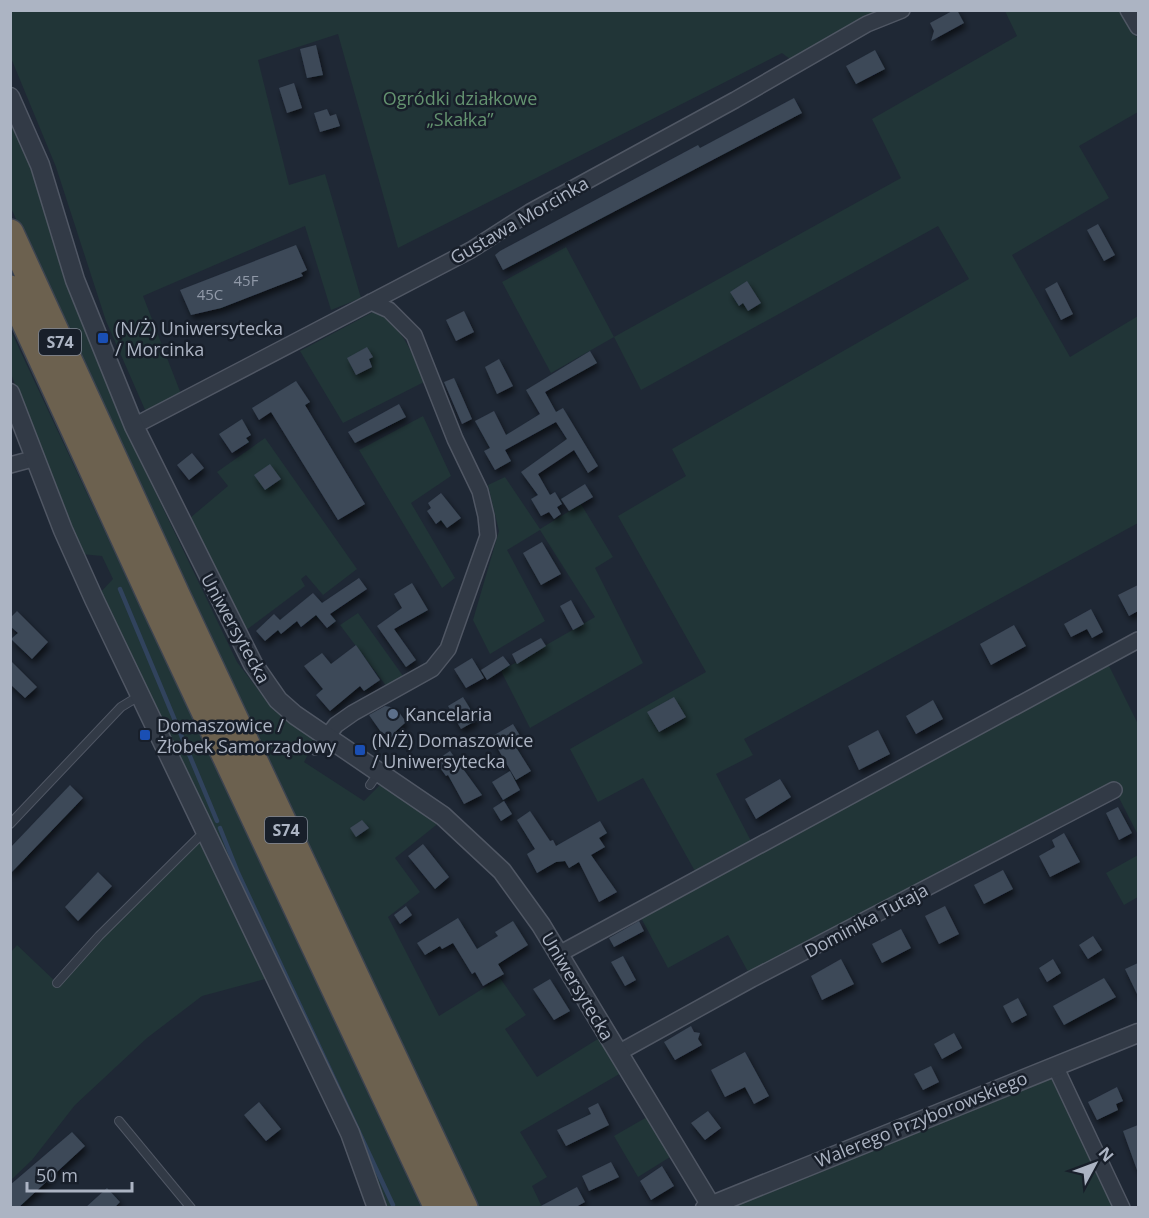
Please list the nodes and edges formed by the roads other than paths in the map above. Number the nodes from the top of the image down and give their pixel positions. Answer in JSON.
{"nodes":[{"id":1,"x":902,"y":10,"type":"edge"},
{"id":2,"x":1128,"y":10,"type":"edge"},
{"id":3,"x":1138,"y":27,"type":"edge"},
{"id":4,"x":10,"y":97,"type":"edge"},
{"id":5,"x":10,"y":233,"type":"edge"},
{"id":6,"x":10,"y":289,"type":"edge"},
{"id":7,"x":371,"y":302,"type":"junction"},
{"id":8,"x":10,"y":393,"type":"edge"},
{"id":9,"x":134,"y":426,"type":"junction"},
{"id":10,"x":99,"y":457,"type":"junction"},
{"id":11,"x":36,"y":458,"type":"junction"},
{"id":12,"x":10,"y":465,"type":"edge"},
{"id":13,"x":1138,"y":640,"type":"edge"},
{"id":14,"x":140,"y":695,"type":"junction"},
{"id":15,"x":322,"y":742,"type":"junction"},
{"id":16,"x":1114,"y":790,"type":"dead end"},
{"id":17,"x":10,"y":824,"type":"edge"},
{"id":18,"x":205,"y":831,"type":"junction"},
{"id":19,"x":559,"y":954,"type":"junction"},
{"id":20,"x":57,"y":983,"type":"dead end"},
{"id":21,"x":1138,"y":1033,"type":"edge"},
{"id":22,"x":618,"y":1053,"type":"junction"},
{"id":23,"x":1055,"y":1066,"type":"junction"},
{"id":24,"x":119,"y":1121,"type":"dead end"},
{"id":25,"x":707,"y":1206,"type":"edge"},
{"id":26,"x":191,"y":1208,"type":"edge"},
{"id":27,"x":376,"y":1208,"type":"edge"},
{"id":28,"x":438,"y":1208,"type":"edge"},
{"id":29,"x":464,"y":1208,"type":"edge"},
{"id":30,"x":1122,"y":1208,"type":"edge"}],
"edges":[{"from":1,"to":7,"type":"street","name":"Gustawa Morcinka"},
{"from":2,"to":3,"type":"street"},
{"from":4,"to":9,"type":"street","name":"Uniwersytecka"},
{"from":5,"to":10,"type":"highway","number":"S74"},
{"from":6,"to":10,"type":"highway","number":"S74"},
{"from":7,"to":9,"type":"street","name":"Gustawa Morcinka"},
{"from":7,"to":15,"type":"street"},
{"from":8,"to":11,"type":"street"},
{"from":9,"to":15,"type":"street","name":"Uniwersytecka"},
{"from":10,"to":28,"type":"highway","number":"S74"},
{"from":10,"to":29,"type":"highway","number":"S74"},
{"from":11,"to":12,"type":"street"},
{"from":11,"to":14,"type":"street"},
{"from":13,"to":19,"type":"street"},
{"from":14,"to":17,"type":"lane"},
{"from":14,"to":18,"type":"street"},
{"from":15,"to":19,"type":"street","name":"Uniwersytecka"},
{"from":16,"to":22,"type":"street","name":"Dominika Tutaja"},
{"from":18,"to":20,"type":"lane"},
{"from":18,"to":27,"type":"street"},
{"from":19,"to":22,"type":"street","name":"Uniwersytecka"},
{"from":21,"to":23,"type":"street","name":"Walerego Przyborowskiego"},
{"from":22,"to":25,"type":"street","name":"Uniwersytecka"},
{"from":23,"to":25,"type":"street","name":"Walerego Przyborowskiego"},
{"from":23,"to":30,"type":"street"},
{"from":24,"to":26,"type":"lane"}]}
